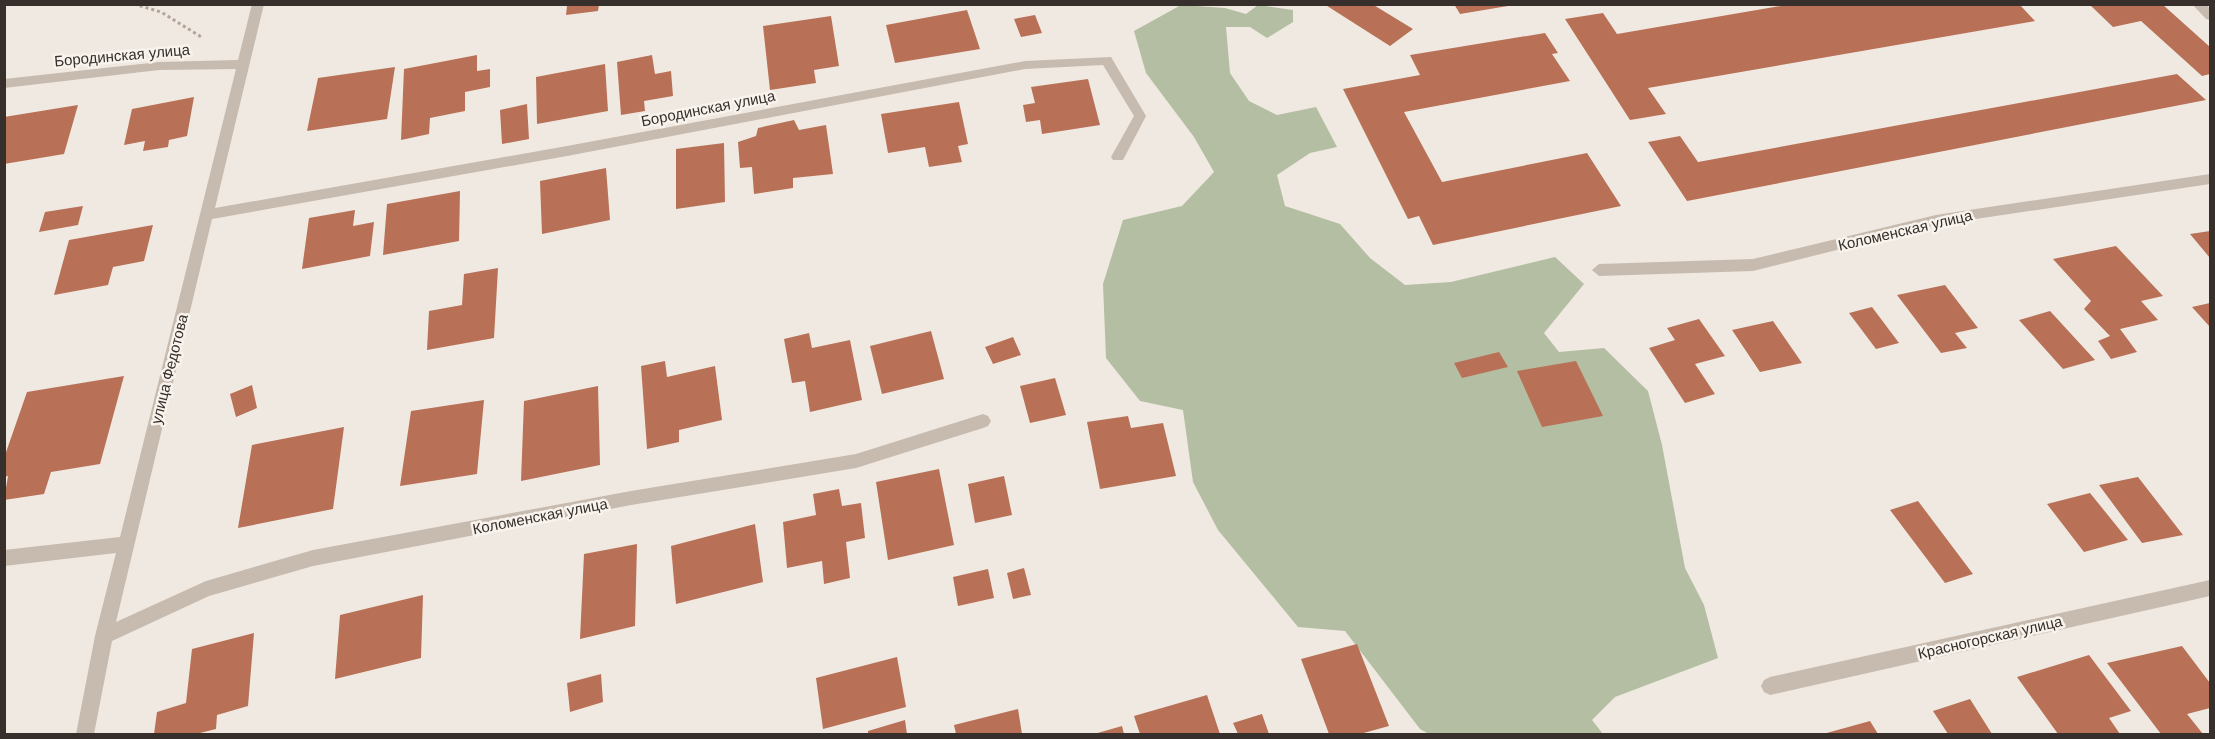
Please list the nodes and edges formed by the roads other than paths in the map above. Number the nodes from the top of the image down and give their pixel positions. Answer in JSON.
{"nodes":[{"id":1,"x":258,"y":4,"type":"edge"},
{"id":2,"x":2198,"y":4,"type":"edge"},
{"id":3,"x":2211,"y":16,"type":"edge"},
{"id":4,"x":244,"y":63,"type":"junction"},
{"id":5,"x":4,"y":84,"type":"edge"},
{"id":6,"x":1118,"y":157,"type":"dead end"},
{"id":7,"x":2211,"y":179,"type":"edge"},
{"id":8,"x":207,"y":215,"type":"junction"},
{"id":9,"x":1599,"y":270,"type":"dead end"},
{"id":10,"x":983,"y":421,"type":"dead end"},
{"id":11,"x":126,"y":544,"type":"junction"},
{"id":12,"x":4,"y":558,"type":"edge"},
{"id":13,"x":2211,"y":588,"type":"edge"},
{"id":14,"x":104,"y":636,"type":"junction"},
{"id":15,"x":1770,"y":686,"type":"dead end"},
{"id":16,"x":85,"y":735,"type":"edge"}],
"edges":[{"from":1,"to":4,"type":"street","name":"улица Федотова"},
{"from":2,"to":3,"type":"street"},
{"from":4,"to":5,"type":"street","name":"Бородинская улица"},
{"from":4,"to":8,"type":"street","name":"улица Федотова"},
{"from":6,"to":8,"type":"street","name":"Бородинская улица"},
{"from":7,"to":9,"type":"street","name":"Коломенская улица"},
{"from":8,"to":11,"type":"street","name":"улица Федотова"},
{"from":10,"to":14,"type":"street","name":"Коломенская улица"},
{"from":11,"to":12,"type":"street"},
{"from":11,"to":14,"type":"street","name":"улица Федотова"},
{"from":13,"to":15,"type":"street","name":"Красногорская улица"},
{"from":14,"to":16,"type":"street","name":"улица Федотова"}]}
